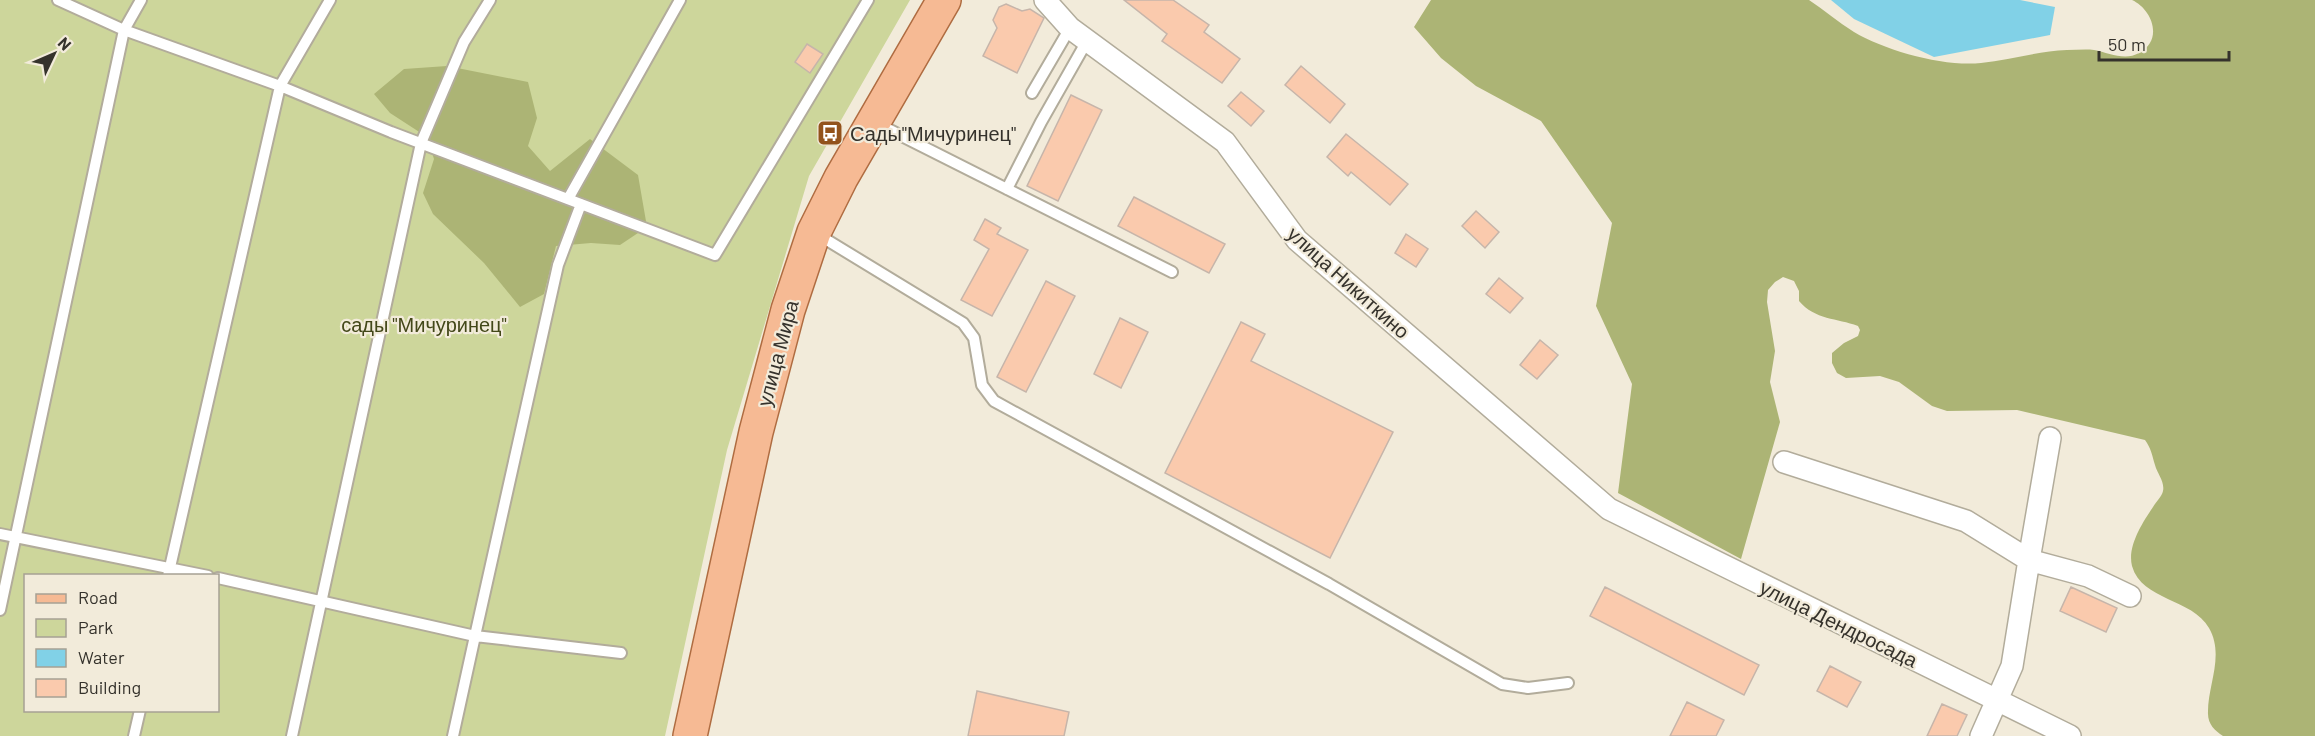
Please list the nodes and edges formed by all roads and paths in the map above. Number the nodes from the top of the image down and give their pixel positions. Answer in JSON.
{"nodes":[{"id":1,"x":58,"y":0,"type":"edge"},
{"id":2,"x":141,"y":0,"type":"edge"},
{"id":3,"x":330,"y":0,"type":"edge"},
{"id":4,"x":490,"y":0,"type":"edge"},
{"id":5,"x":680,"y":0,"type":"edge"},
{"id":6,"x":868,"y":0,"type":"edge"},
{"id":7,"x":944,"y":0,"type":"edge"},
{"id":8,"x":1045,"y":0,"type":"edge"},
{"id":9,"x":124,"y":30,"type":"junction"},
{"id":10,"x":1079,"y":34,"type":"junction"},
{"id":11,"x":280,"y":86,"type":"junction"},
{"id":12,"x":1032,"y":93,"type":"dead end"},
{"id":13,"x":873,"y":122,"type":"junction"},
{"id":14,"x":421,"y":143,"type":"junction"},
{"id":15,"x":1007,"y":189,"type":"junction"},
{"id":16,"x":567,"y":199,"type":"junction"},
{"id":17,"x":581,"y":204,"type":"junction"},
{"id":18,"x":814,"y":232,"type":"junction"},
{"id":19,"x":1172,"y":272,"type":"dead end"},
{"id":20,"x":2050,"y":438,"type":"dead end"},
{"id":21,"x":1784,"y":462,"type":"dead end"},
{"id":22,"x":1610,"y":509,"type":"joint"},
{"id":23,"x":0,"y":534,"type":"edge"},
{"id":24,"x":15,"y":538,"type":"junction"},
{"id":25,"x":2029,"y":560,"type":"junction"},
{"id":26,"x":169,"y":571,"type":"edge"},
{"id":27,"x":192,"y":574,"type":"edge"},
{"id":28,"x":219,"y":578,"type":"edge"},
{"id":29,"x":2130,"y":596,"type":"dead end"},
{"id":30,"x":322,"y":601,"type":"junction"},
{"id":31,"x":0,"y":610,"type":"edge"},
{"id":32,"x":476,"y":636,"type":"junction"},
{"id":33,"x":621,"y":653,"type":"dead end"},
{"id":34,"x":1568,"y":683,"type":"dead end"},
{"id":35,"x":1997,"y":700,"type":"junction"},
{"id":36,"x":140,"y":712,"type":"edge"},
{"id":37,"x":134,"y":736,"type":"edge"},
{"id":38,"x":292,"y":736,"type":"edge"},
{"id":39,"x":453,"y":736,"type":"edge"},
{"id":40,"x":690,"y":736,"type":"edge"},
{"id":41,"x":1981,"y":736,"type":"edge"},
{"id":42,"x":2070,"y":736,"type":"edge"}],
"edges":[{"from":1,"to":9,"type":"lane"},
{"from":2,"to":9,"type":"lane"},
{"from":3,"to":11,"type":"lane"},
{"from":4,"to":14,"type":"lane"},
{"from":5,"to":16,"type":"lane"},
{"from":6,"to":17,"type":"lane"},
{"from":7,"to":13,"type":"main road","name":"улица Мира"},
{"from":8,"to":10,"type":"street","name":"улица Никиткино"},
{"from":9,"to":11,"type":"lane"},
{"from":9,"to":24,"type":"lane"},
{"from":10,"to":12,"type":"lane"},
{"from":10,"to":15,"type":"lane"},
{"from":10,"to":22,"type":"street","name":"улица Никиткино"},
{"from":11,"to":14,"type":"lane"},
{"from":11,"to":26,"type":"lane"},
{"from":13,"to":15,"type":"lane"},
{"from":13,"to":18,"type":"main road","name":"улица Мира"},
{"from":14,"to":16,"type":"lane"},
{"from":14,"to":30,"type":"lane"},
{"from":15,"to":19,"type":"lane"},
{"from":16,"to":17,"type":"lane"},
{"from":17,"to":32,"type":"lane"},
{"from":18,"to":34,"type":"lane"},
{"from":18,"to":40,"type":"main road","name":"улица Мира"},
{"from":20,"to":25,"type":"street"},
{"from":21,"to":25,"type":"street"},
{"from":22,"to":35,"type":"street","name":"улица Дендросада"},
{"from":23,"to":24,"type":"lane"},
{"from":24,"to":26,"type":"lane"},
{"from":24,"to":31,"type":"lane"},
{"from":25,"to":29,"type":"street"},
{"from":25,"to":35,"type":"street"},
{"from":26,"to":27,"type":"lane"},
{"from":28,"to":30,"type":"lane"},
{"from":30,"to":32,"type":"lane"},
{"from":30,"to":38,"type":"lane"},
{"from":32,"to":33,"type":"lane"},
{"from":32,"to":39,"type":"lane"},
{"from":35,"to":41,"type":"street"},
{"from":35,"to":42,"type":"street","name":"улица Дендросада"},
{"from":36,"to":37,"type":"lane"}]}
